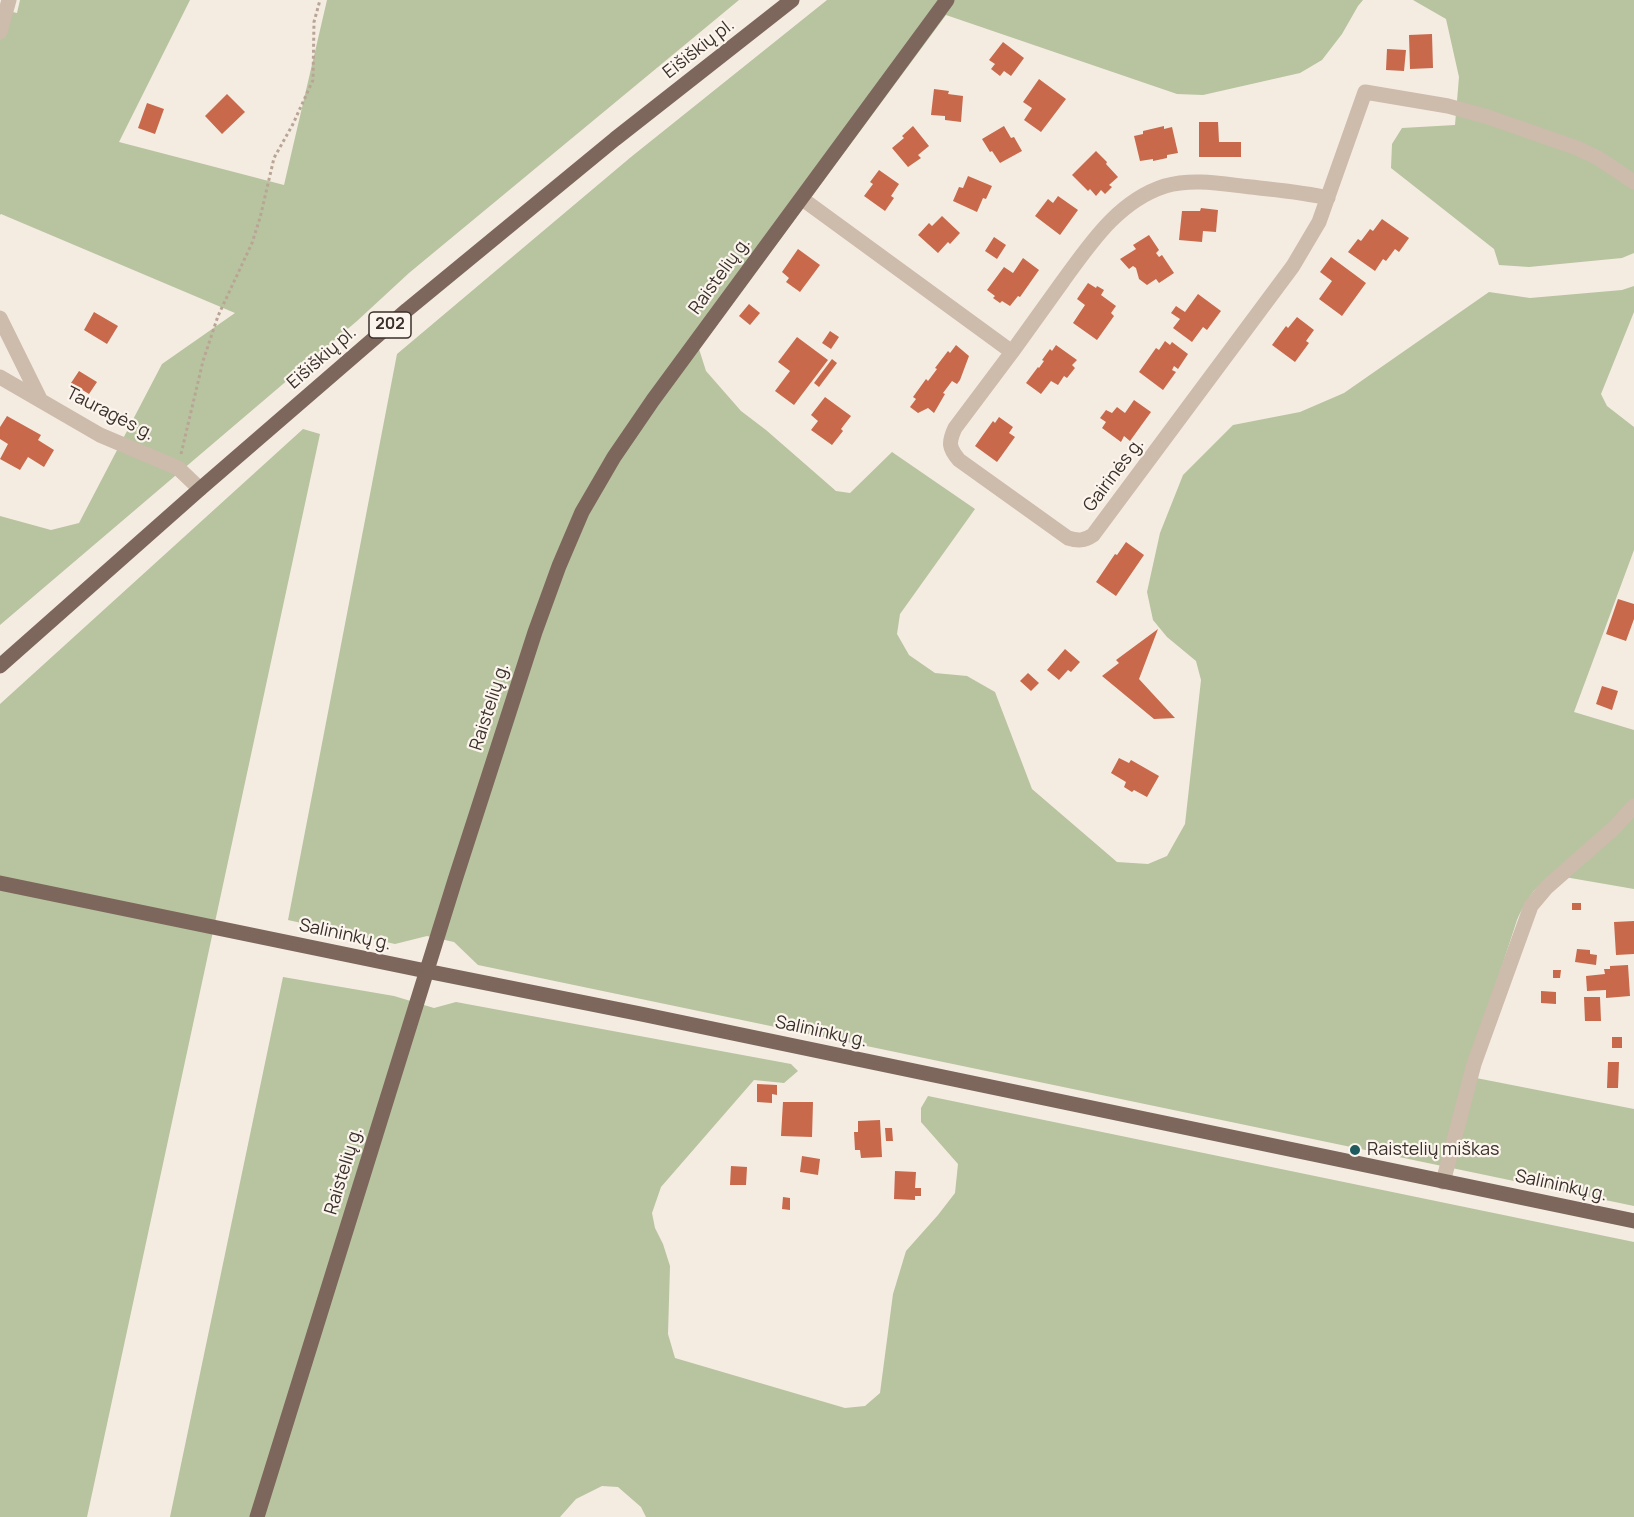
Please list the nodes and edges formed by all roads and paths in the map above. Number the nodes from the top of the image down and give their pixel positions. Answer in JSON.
{"nodes":[{"id":1,"x":9,"y":0,"type":"edge"},
{"id":2,"x":320,"y":0,"type":"edge"},
{"id":3,"x":792,"y":0,"type":"edge"},
{"id":4,"x":946,"y":0,"type":"edge"},
{"id":5,"x":0,"y":32,"type":"edge"},
{"id":6,"x":1634,"y":182,"type":"edge"},
{"id":7,"x":801,"y":198,"type":"junction"},
{"id":8,"x":1328,"y":198,"type":"junction"},
{"id":9,"x":0,"y":318,"type":"edge"},
{"id":10,"x":1012,"y":352,"type":"junction"},
{"id":11,"x":0,"y":377,"type":"edge"},
{"id":12,"x":40,"y":399,"type":"junction"},
{"id":13,"x":178,"y":468,"type":"junction"},
{"id":14,"x":200,"y":489,"type":"junction"},
{"id":15,"x":0,"y":666,"type":"edge"},
{"id":16,"x":1634,"y":806,"type":"edge"},
{"id":17,"x":0,"y":883,"type":"edge"},
{"id":18,"x":426,"y":971,"type":"junction"},
{"id":19,"x":1443,"y":1182,"type":"junction"},
{"id":20,"x":1634,"y":1221,"type":"edge"},
{"id":21,"x":257,"y":1517,"type":"edge"}],
"edges":[{"from":1,"to":5,"type":"street"},
{"from":2,"to":13,"type":"path"},
{"from":3,"to":14,"type":"main road","name":"Eišiškių pl.","number":"202"},
{"from":4,"to":7,"type":"main road","name":"Raistelių g."},
{"from":6,"to":8,"type":"street","name":"Gairinės g."},
{"from":7,"to":10,"type":"street"},
{"from":7,"to":18,"type":"main road","name":"Raistelių g."},
{"from":8,"to":10,"type":"street","name":"Gairinės g."},
{"from":8,"to":10,"type":"street","name":"Gairinės g."},
{"from":9,"to":12,"type":"street"},
{"from":11,"to":12,"type":"street","name":"Tauragės g."},
{"from":12,"to":13,"type":"street","name":"Tauragės g."},
{"from":13,"to":14,"type":"street","name":"Tauragės g."},
{"from":14,"to":15,"type":"main road","name":"Eišiškių pl.","number":"202"},
{"from":16,"to":19,"type":"street"},
{"from":17,"to":18,"type":"main road","name":"Salininkų g."},
{"from":18,"to":19,"type":"main road","name":"Salininkų g."},
{"from":18,"to":21,"type":"main road","name":"Raistelių g."},
{"from":19,"to":20,"type":"main road","name":"Salininkų g."}]}
